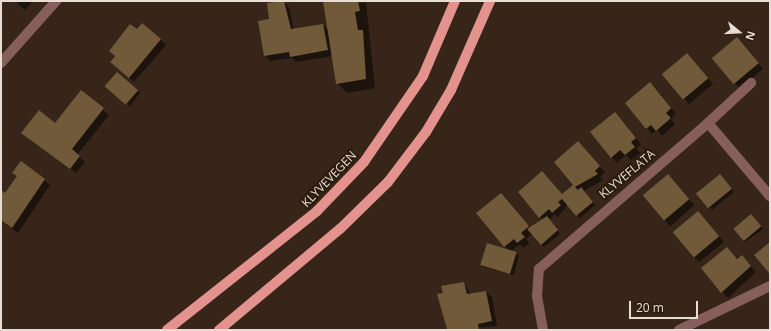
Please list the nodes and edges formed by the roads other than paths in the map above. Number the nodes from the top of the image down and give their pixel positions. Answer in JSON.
{"nodes":[{"id":1,"x":56,"y":1,"type":"edge"},
{"id":2,"x":455,"y":1,"type":"edge"},
{"id":3,"x":490,"y":1,"type":"edge"},
{"id":4,"x":1,"y":63,"type":"edge"},
{"id":5,"x":751,"y":83,"type":"dead end"},
{"id":6,"x":708,"y":122,"type":"junction"},
{"id":7,"x":770,"y":196,"type":"edge"},
{"id":8,"x":770,"y":286,"type":"edge"},
{"id":9,"x":167,"y":330,"type":"edge"},
{"id":10,"x":219,"y":330,"type":"edge"},
{"id":11,"x":543,"y":330,"type":"edge"},
{"id":12,"x":679,"y":330,"type":"edge"}],
"edges":[{"from":1,"to":4,"type":"street"},
{"from":2,"to":9,"type":"main road","name":"KLYVEVEGEN"},
{"from":3,"to":10,"type":"main road"},
{"from":5,"to":6,"type":"street","name":"KLYVEFLATA"},
{"from":6,"to":7,"type":"street"},
{"from":6,"to":11,"type":"street","name":"KLYVEFLATA"},
{"from":8,"to":12,"type":"street"}]}
